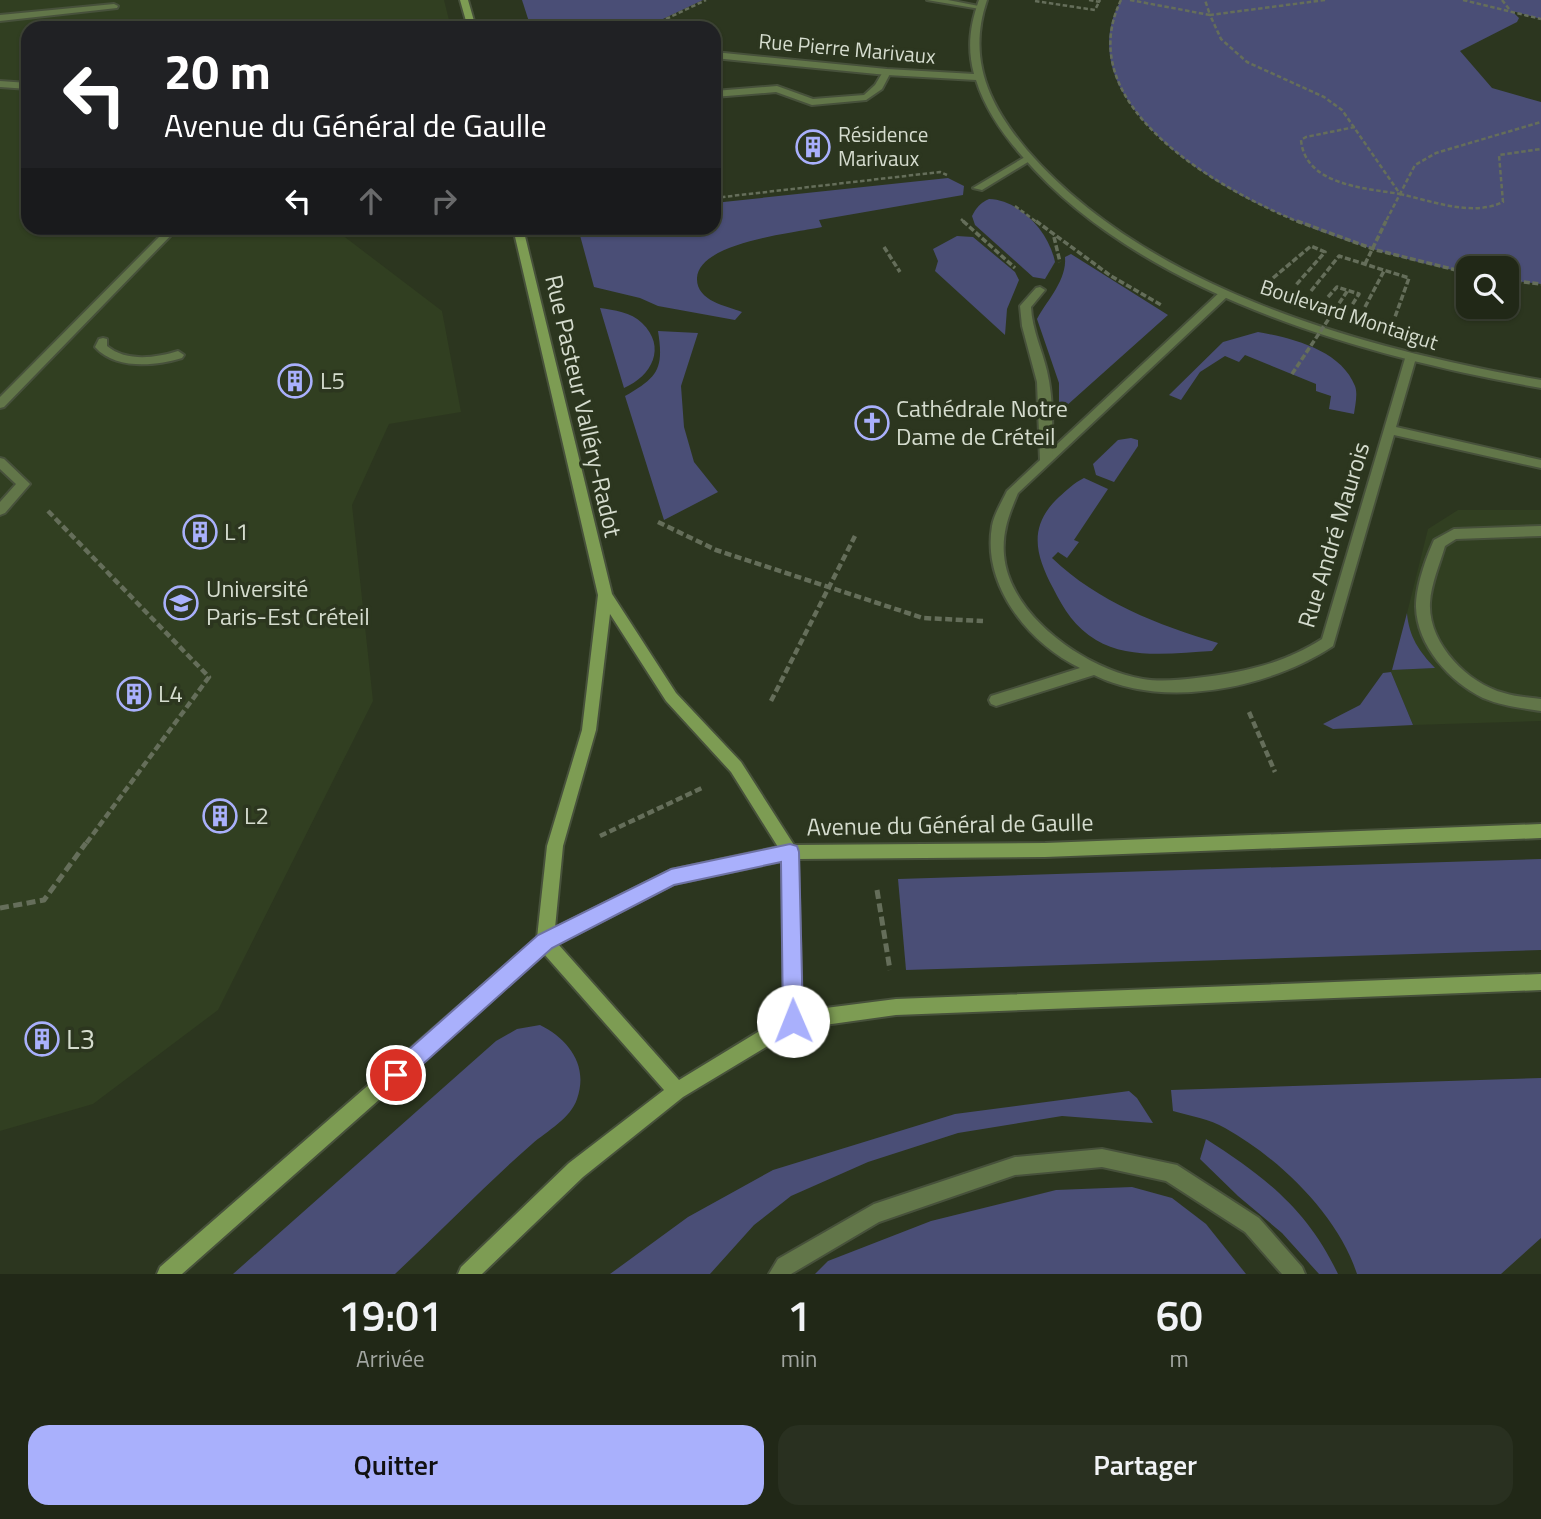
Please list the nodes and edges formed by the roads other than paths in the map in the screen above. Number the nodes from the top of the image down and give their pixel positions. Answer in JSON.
{"nodes":[{"id":1,"x":464,"y":0,"type":"edge"},
{"id":2,"x":931,"y":0,"type":"edge"},
{"id":3,"x":982,"y":3,"type":"edge"},
{"id":4,"x":114,"y":6,"type":"dead end"},
{"id":5,"x":0,"y":18,"type":"edge"},
{"id":6,"x":470,"y":21,"type":"edge"},
{"id":7,"x":721,"y":56,"type":"edge"},
{"id":8,"x":887,"y":72,"type":"junction"},
{"id":9,"x":978,"y":77,"type":"junction"},
{"id":10,"x":0,"y":84,"type":"edge"},
{"id":11,"x":21,"y":86,"type":"edge"},
{"id":12,"x":721,"y":93,"type":"edge"},
{"id":13,"x":1028,"y":159,"type":"junction"},
{"id":14,"x":978,"y":188,"type":"road end"},
{"id":15,"x":166,"y":235,"type":"edge"},
{"id":16,"x":520,"y":235,"type":"edge"},
{"id":17,"x":1040,"y":290,"type":"road end"},
{"id":18,"x":1225,"y":293,"type":"junction"},
{"id":19,"x":103,"y":342,"type":"dead end"},
{"id":20,"x":178,"y":355,"type":"dead end"},
{"id":21,"x":1410,"y":358,"type":"junction"},
{"id":22,"x":1541,"y":384,"type":"edge"},
{"id":23,"x":0,"y":404,"type":"edge"},
{"id":24,"x":1389,"y":430,"type":"junction"},
{"id":25,"x":1046,"y":460,"type":"junction"},
{"id":26,"x":0,"y":462,"type":"edge"},
{"id":27,"x":1541,"y":464,"type":"edge"},
{"id":28,"x":0,"y":510,"type":"edge"},
{"id":29,"x":1541,"y":531,"type":"edge"},
{"id":30,"x":605,"y":595,"type":"junction"},
{"id":31,"x":1096,"y":669,"type":"junction"},
{"id":32,"x":996,"y":700,"type":"dead end"},
{"id":33,"x":1541,"y":705,"type":"edge"},
{"id":34,"x":1541,"y":831,"type":"edge"},
{"id":35,"x":790,"y":852,"type":"junction"},
{"id":36,"x":545,"y":942,"type":"junction"},
{"id":37,"x":1541,"y":982,"type":"edge"},
{"id":38,"x":793,"y":1021,"type":"junction"},
{"id":39,"x":677,"y":1091,"type":"junction"},
{"id":40,"x":167,"y":1274,"type":"edge"},
{"id":41,"x":468,"y":1274,"type":"edge"},
{"id":42,"x":779,"y":1274,"type":"edge"},
{"id":43,"x":1295,"y":1274,"type":"edge"}],
"edges":[{"from":1,"to":6,"type":"main road"},
{"from":2,"to":3,"type":"street"},
{"from":3,"to":9,"type":"street","name":"Boulevard Montaigut"},
{"from":4,"to":5,"type":"street"},
{"from":7,"to":8,"type":"street","name":"Rue Pierre Marivaux"},
{"from":8,"to":9,"type":"street","name":"Rue Pierre Marivaux"},
{"from":8,"to":12,"type":"street"},
{"from":9,"to":13,"type":"street","name":"Boulevard Montaigut"},
{"from":10,"to":11,"type":"street"},
{"from":13,"to":14,"type":"street"},
{"from":13,"to":18,"type":"street","name":"Boulevard Montaigut"},
{"from":15,"to":23,"type":"street"},
{"from":16,"to":30,"type":"main road","name":"Rue Pasteur Valléry-Radot"},
{"from":17,"to":25,"type":"street"},
{"from":18,"to":21,"type":"street","name":"Boulevard Montaigut"},
{"from":18,"to":25,"type":"street","name":"Rue André Maurois"},
{"from":19,"to":20,"type":"street"},
{"from":21,"to":22,"type":"street","name":"Boulevard Montaigut"},
{"from":21,"to":24,"type":"street","name":"Rue André Maurois"},
{"from":24,"to":27,"type":"street"},
{"from":24,"to":31,"type":"street","name":"Rue André Maurois"},
{"from":25,"to":31,"type":"street","name":"Rue André Maurois"},
{"from":26,"to":28,"type":"street"},
{"from":29,"to":33,"type":"street"},
{"from":30,"to":35,"type":"main road","name":"Rue Pasteur Valléry-Radot"},
{"from":30,"to":36,"type":"main road","name":"Rue Pasteur Valléry-Radot"},
{"from":31,"to":32,"type":"street"},
{"from":34,"to":35,"type":"main road","name":"Avenue du Général de Gaulle"},
{"from":35,"to":36,"type":"main road","name":"Avenue du Général de Gaulle"},
{"from":35,"to":38,"type":"main road"},
{"from":36,"to":39,"type":"main road"},
{"from":36,"to":40,"type":"main road","name":"Avenue du Général de Gaulle"},
{"from":37,"to":38,"type":"main road"},
{"from":38,"to":39,"type":"main road"},
{"from":39,"to":41,"type":"main road"},
{"from":42,"to":43,"type":"street"}]}
